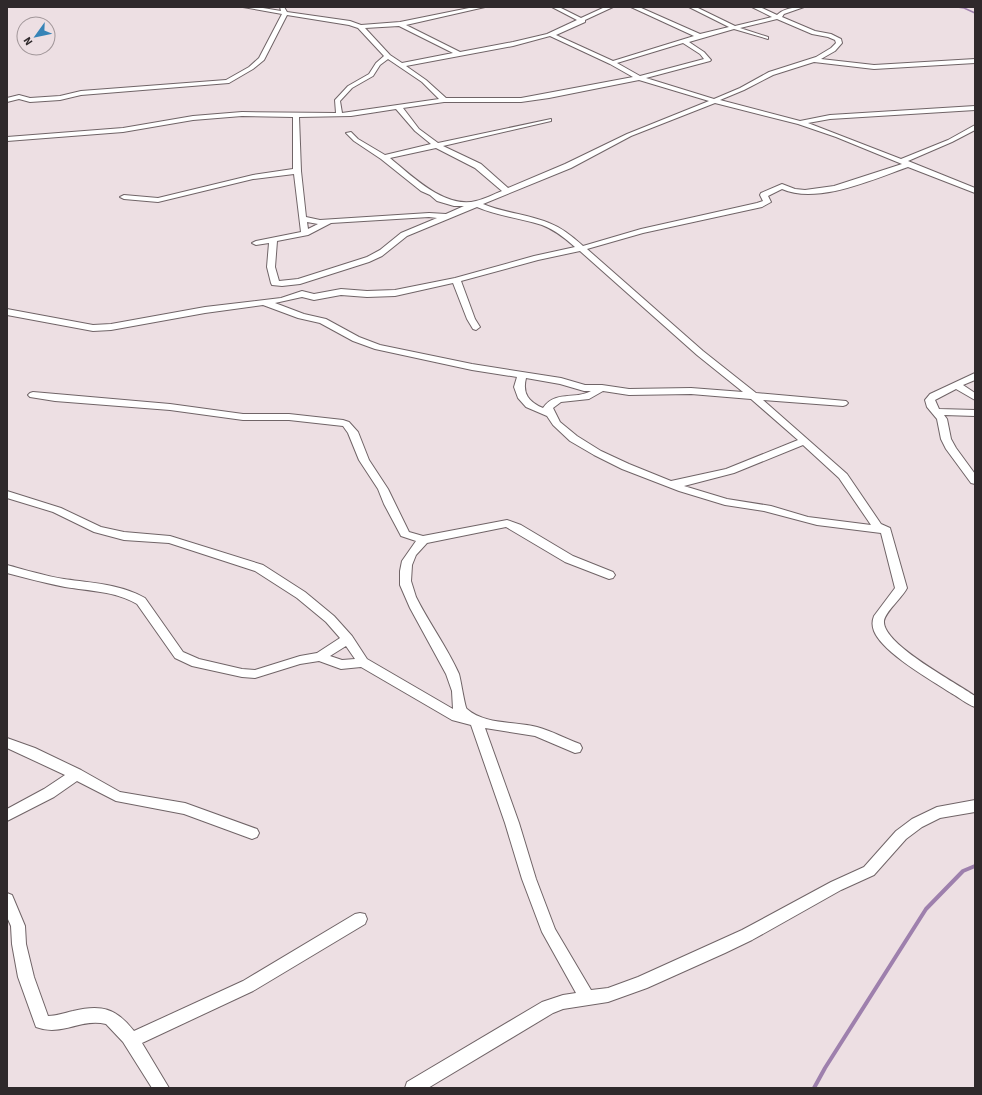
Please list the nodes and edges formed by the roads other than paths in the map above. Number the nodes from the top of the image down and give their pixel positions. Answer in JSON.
{"nodes":[{"id":1,"x":246,"y":7,"type":"edge"},
{"id":2,"x":482,"y":7,"type":"edge"},
{"id":3,"x":554,"y":7,"type":"edge"},
{"id":4,"x":610,"y":7,"type":"edge"},
{"id":5,"x":634,"y":7,"type":"edge"},
{"id":6,"x":692,"y":7,"type":"edge"},
{"id":7,"x":755,"y":7,"type":"edge"},
{"id":8,"x":800,"y":7,"type":"edge"},
{"id":9,"x":284,"y":10,"type":"edge"},
{"id":10,"x":778,"y":17,"type":"junction"},
{"id":11,"x":583,"y":21,"type":"junction"},
{"id":12,"x":400,"y":24,"type":"junction"},
{"id":13,"x":360,"y":27,"type":"junction"},
{"id":14,"x":735,"y":28,"type":"junction"},
{"id":15,"x":550,"y":34,"type":"junction"},
{"id":16,"x":699,"y":36,"type":"junction"},
{"id":17,"x":766,"y":38,"type":"dead end"},
{"id":18,"x":683,"y":41,"type":"junction"},
{"id":19,"x":459,"y":54,"type":"junction"},
{"id":20,"x":388,"y":56,"type":"junction"},
{"id":21,"x":812,"y":60,"type":"junction"},
{"id":22,"x":975,"y":61,"type":"edge"},
{"id":23,"x":612,"y":62,"type":"junction"},
{"id":24,"x":401,"y":65,"type":"junction"},
{"id":25,"x":639,"y":78,"type":"junction"},
{"id":26,"x":7,"y":100,"type":"edge"},
{"id":27,"x":444,"y":100,"type":"junction"},
{"id":28,"x":714,"y":101,"type":"junction"},
{"id":29,"x":398,"y":107,"type":"junction"},
{"id":30,"x":975,"y":108,"type":"edge"},
{"id":31,"x":339,"y":114,"type":"junction"},
{"id":32,"x":296,"y":116,"type":"junction"},
{"id":33,"x":549,"y":120,"type":"dead end"},
{"id":34,"x":800,"y":123,"type":"junction"},
{"id":35,"x":975,"y":127,"type":"edge"},
{"id":36,"x":349,"y":133,"type":"dead end"},
{"id":37,"x":7,"y":139,"type":"edge"},
{"id":38,"x":436,"y":145,"type":"junction"},
{"id":39,"x":384,"y":157,"type":"junction"},
{"id":40,"x":905,"y":163,"type":"junction"},
{"id":41,"x":297,"y":171,"type":"junction"},
{"id":42,"x":507,"y":191,"type":"junction"},
{"id":43,"x":975,"y":192,"type":"edge"},
{"id":44,"x":124,"y":197,"type":"dead end"},
{"id":45,"x":477,"y":204,"type":"junction"},
{"id":46,"x":450,"y":216,"type":"junction"},
{"id":47,"x":302,"y":220,"type":"junction"},
{"id":48,"x":334,"y":220,"type":"junction"},
{"id":49,"x":305,"y":233,"type":"junction"},
{"id":50,"x":273,"y":240,"type":"junction"},
{"id":51,"x":256,"y":243,"type":"dead end"},
{"id":52,"x":583,"y":248,"type":"junction"},
{"id":53,"x":456,"y":280,"type":"junction"},
{"id":54,"x":266,"y":303,"type":"junction"},
{"id":55,"x":7,"y":312,"type":"edge"},
{"id":56,"x":476,"y":327,"type":"dead end"},
{"id":57,"x":523,"y":374,"type":"junction"},
{"id":58,"x":975,"y":376,"type":"edge"},
{"id":59,"x":956,"y":385,"type":"junction"},
{"id":60,"x":602,"y":388,"type":"junction"},
{"id":61,"x":33,"y":395,"type":"dead end"},
{"id":62,"x":975,"y":396,"type":"edge"},
{"id":63,"x":755,"y":397,"type":"junction"},
{"id":64,"x":843,"y":402,"type":"dead end"},
{"id":65,"x":937,"y":412,"type":"junction"},
{"id":66,"x":548,"y":413,"type":"junction"},
{"id":67,"x":975,"y":414,"type":"edge"},
{"id":68,"x":805,"y":442,"type":"junction"},
{"id":69,"x":975,"y":481,"type":"edge"},
{"id":70,"x":671,"y":484,"type":"junction"},
{"id":71,"x":7,"y":494,"type":"edge"},
{"id":72,"x":886,"y":530,"type":"junction"},
{"id":73,"x":423,"y":540,"type":"junction"},
{"id":74,"x":7,"y":569,"type":"edge"},
{"id":75,"x":609,"y":576,"type":"dead end"},
{"id":76,"x":348,"y":639,"type":"junction"},
{"id":77,"x":320,"y":657,"type":"junction"},
{"id":78,"x":363,"y":662,"type":"junction"},
{"id":79,"x":975,"y":702,"type":"edge"},
{"id":80,"x":476,"y":721,"type":"junction"},
{"id":81,"x":7,"y":743,"type":"edge"},
{"id":82,"x":575,"y":748,"type":"dead end"},
{"id":83,"x":76,"y":774,"type":"junction"},
{"id":84,"x":975,"y":806,"type":"edge"},
{"id":85,"x":7,"y":815,"type":"edge"},
{"id":86,"x":252,"y":833,"type":"dead end"},
{"id":87,"x":7,"y":898,"type":"edge"},
{"id":88,"x":360,"y":919,"type":"dead end"},
{"id":89,"x":587,"y":998,"type":"junction"},
{"id":90,"x":130,"y":1041,"type":"junction"},
{"id":91,"x":161,"y":1088,"type":"edge"},
{"id":92,"x":413,"y":1088,"type":"edge"}],
"edges":[{"from":1,"to":9,"type":"street"},
{"from":2,"to":12,"type":"street"},
{"from":3,"to":11,"type":"street"},
{"from":4,"to":11,"type":"street"},
{"from":5,"to":16,"type":"street"},
{"from":6,"to":14,"type":"street"},
{"from":7,"to":10,"type":"street"},
{"from":8,"to":10,"type":"street"},
{"from":9,"to":13,"type":"street"},
{"from":9,"to":26,"type":"street"},
{"from":10,"to":14,"type":"street"},
{"from":10,"to":21,"type":"street"},
{"from":11,"to":15,"type":"street"},
{"from":12,"to":13,"type":"street"},
{"from":12,"to":19,"type":"street"},
{"from":13,"to":20,"type":"street"},
{"from":14,"to":16,"type":"street"},
{"from":14,"to":17,"type":"street"},
{"from":15,"to":19,"type":"street"},
{"from":15,"to":23,"type":"street"},
{"from":16,"to":18,"type":"street"},
{"from":18,"to":23,"type":"street"},
{"from":18,"to":25,"type":"street"},
{"from":19,"to":24,"type":"street"},
{"from":20,"to":24,"type":"street"},
{"from":20,"to":31,"type":"street"},
{"from":21,"to":22,"type":"street"},
{"from":21,"to":28,"type":"street"},
{"from":23,"to":25,"type":"street"},
{"from":24,"to":27,"type":"street"},
{"from":25,"to":27,"type":"street"},
{"from":25,"to":28,"type":"street"},
{"from":27,"to":29,"type":"street"},
{"from":28,"to":34,"type":"street"},
{"from":28,"to":42,"type":"street"},
{"from":29,"to":31,"type":"street"},
{"from":29,"to":38,"type":"street"},
{"from":30,"to":34,"type":"street"},
{"from":31,"to":32,"type":"street"},
{"from":32,"to":37,"type":"street"},
{"from":32,"to":41,"type":"street"},
{"from":33,"to":38,"type":"street"},
{"from":34,"to":40,"type":"street"},
{"from":35,"to":40,"type":"street"},
{"from":36,"to":39,"type":"street"},
{"from":38,"to":39,"type":"street"},
{"from":38,"to":42,"type":"street"},
{"from":39,"to":45,"type":"street"},
{"from":40,"to":43,"type":"street"},
{"from":40,"to":52,"type":"street"},
{"from":41,"to":44,"type":"street"},
{"from":41,"to":47,"type":"street"},
{"from":42,"to":45,"type":"street"},
{"from":45,"to":46,"type":"street"},
{"from":45,"to":52,"type":"street"},
{"from":46,"to":48,"type":"street"},
{"from":46,"to":50,"type":"street"},
{"from":47,"to":48,"type":"street"},
{"from":47,"to":49,"type":"street"},
{"from":48,"to":49,"type":"street"},
{"from":49,"to":50,"type":"street"},
{"from":50,"to":51,"type":"street"},
{"from":52,"to":53,"type":"street"},
{"from":52,"to":63,"type":"street"},
{"from":53,"to":54,"type":"street"},
{"from":53,"to":56,"type":"street"},
{"from":54,"to":55,"type":"street"},
{"from":54,"to":57,"type":"street"},
{"from":57,"to":60,"type":"street"},
{"from":57,"to":66,"type":"street"},
{"from":58,"to":59,"type":"street"},
{"from":59,"to":62,"type":"street"},
{"from":59,"to":65,"type":"street"},
{"from":60,"to":63,"type":"street"},
{"from":60,"to":66,"type":"street"},
{"from":61,"to":73,"type":"street"},
{"from":63,"to":64,"type":"street"},
{"from":63,"to":68,"type":"street"},
{"from":65,"to":67,"type":"street"},
{"from":65,"to":69,"type":"street"},
{"from":66,"to":70,"type":"street"},
{"from":68,"to":70,"type":"street"},
{"from":68,"to":72,"type":"street"},
{"from":70,"to":72,"type":"street"},
{"from":71,"to":76,"type":"street"},
{"from":72,"to":79,"type":"street"},
{"from":73,"to":75,"type":"street"},
{"from":73,"to":80,"type":"street"},
{"from":74,"to":77,"type":"street"},
{"from":76,"to":77,"type":"street"},
{"from":76,"to":78,"type":"street"},
{"from":77,"to":78,"type":"street"},
{"from":78,"to":80,"type":"street"},
{"from":80,"to":82,"type":"street"},
{"from":80,"to":89,"type":"street"},
{"from":81,"to":83,"type":"street"},
{"from":83,"to":85,"type":"street"},
{"from":83,"to":86,"type":"street"},
{"from":84,"to":89,"type":"street"},
{"from":87,"to":90,"type":"street"},
{"from":88,"to":90,"type":"street"},
{"from":89,"to":92,"type":"street"},
{"from":90,"to":91,"type":"street"}]}
